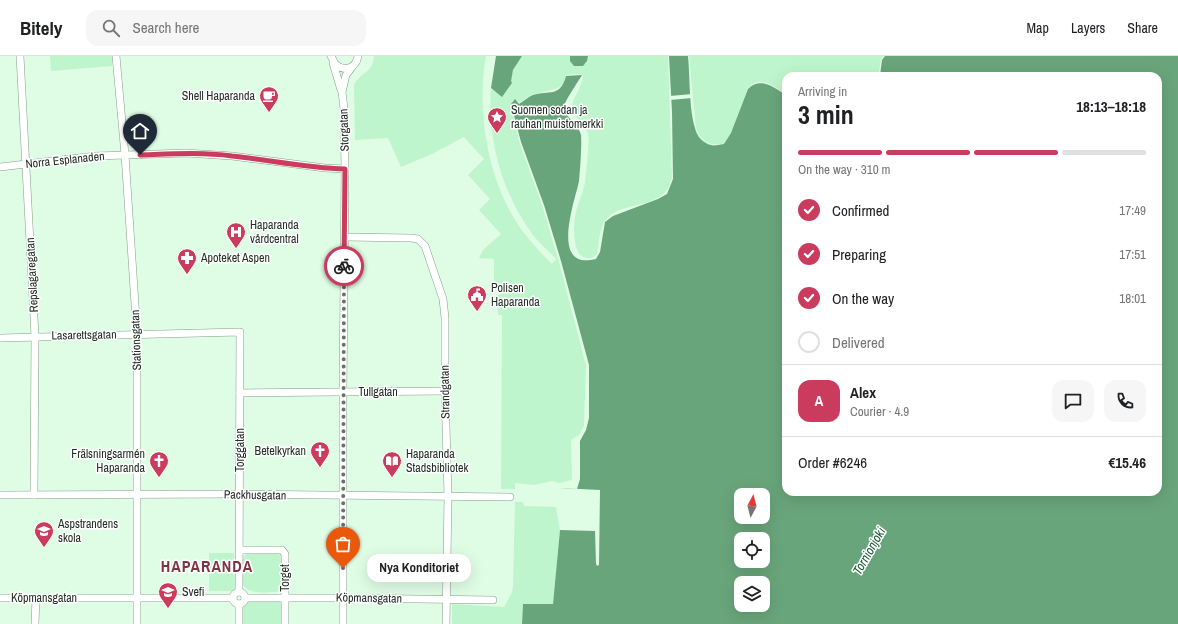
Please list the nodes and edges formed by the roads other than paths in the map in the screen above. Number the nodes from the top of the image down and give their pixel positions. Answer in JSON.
{"nodes":[{"id":1,"x":20,"y":56,"type":"edge"},
{"id":2,"x":116,"y":56,"type":"edge"},
{"id":3,"x":327,"y":56,"type":"edge"},
{"id":4,"x":358,"y":56,"type":"edge"},
{"id":5,"x":332,"y":59,"type":"edge"},
{"id":6,"x":352,"y":67,"type":"junction"},
{"id":7,"x":342,"y":92,"type":"junction"},
{"id":8,"x":125,"y":155,"type":"junction"},
{"id":9,"x":25,"y":164,"type":"junction"},
{"id":10,"x":0,"y":167,"type":"edge"},
{"id":11,"x":345,"y":169,"type":"junction"},
{"id":12,"x":345,"y":237,"type":"junction"},
{"id":13,"x":240,"y":332,"type":"joint"},
{"id":14,"x":137,"y":334,"type":"junction"},
{"id":15,"x":35,"y":336,"type":"junction"},
{"id":16,"x":0,"y":338,"type":"edge"},
{"id":17,"x":445,"y":391,"type":"junction"},
{"id":18,"x":343,"y":392,"type":"junction"},
{"id":19,"x":240,"y":393,"type":"junction"},
{"id":20,"x":240,"y":494,"type":"junction"},
{"id":21,"x":0,"y":495,"type":"edge"},
{"id":22,"x":34,"y":495,"type":"junction"},
{"id":23,"x":138,"y":495,"type":"junction"},
{"id":24,"x":343,"y":496,"type":"junction"},
{"id":25,"x":448,"y":496,"type":"junction"},
{"id":26,"x":510,"y":497,"type":"dead end"},
{"id":27,"x":240,"y":550,"type":"junction"},
{"id":28,"x":239,"y":592,"type":"junction"},
{"id":29,"x":0,"y":598,"type":"edge"},
{"id":30,"x":36,"y":598,"type":"junction"},
{"id":31,"x":137,"y":598,"type":"junction"},
{"id":32,"x":233,"y":598,"type":"junction"},
{"id":33,"x":245,"y":598,"type":"junction"},
{"id":34,"x":285,"y":598,"type":"junction"},
{"id":35,"x":343,"y":598,"type":"junction"},
{"id":36,"x":446,"y":599,"type":"junction"},
{"id":37,"x":492,"y":600,"type":"dead end"},
{"id":38,"x":239,"y":604,"type":"junction"},
{"id":39,"x":35,"y":624,"type":"edge"},
{"id":40,"x":137,"y":624,"type":"edge"},
{"id":41,"x":239,"y":624,"type":"edge"},
{"id":42,"x":285,"y":624,"type":"edge"},
{"id":43,"x":343,"y":624,"type":"edge"},
{"id":44,"x":446,"y":624,"type":"edge"}],
"edges":[{"from":1,"to":9,"type":"street","name":"Repslagaregatan"},
{"from":2,"to":8,"type":"street","name":"Stationsgatan"},
{"from":3,"to":5,"type":"street","name":"Storgatan"},
{"from":4,"to":6,"type":"street","name":"Storgatan"},
{"from":5,"to":6,"type":"street","name":"Storgatan"},
{"from":5,"to":7,"type":"street","name":"Storgatan"},
{"from":6,"to":7,"type":"street","name":"Storgatan"},
{"from":7,"to":11,"type":"street","name":"Storgatan"},
{"from":8,"to":9,"type":"street","name":"Norra Esplanaden"},
{"from":8,"to":11,"type":"street","name":"Norra Esplanaden"},
{"from":8,"to":14,"type":"street","name":"Stationsgatan"},
{"from":9,"to":10,"type":"street","name":"Norra Esplanaden"},
{"from":9,"to":15,"type":"street","name":"Repslagaregatan"},
{"from":11,"to":12,"type":"street","name":"Storgatan"},
{"from":12,"to":17,"type":"street","name":"Strandgatan"},
{"from":12,"to":18,"type":"street","name":"Storgatan"},
{"from":13,"to":14,"type":"street","name":"Lasarettsgatan"},
{"from":13,"to":19,"type":"street","name":"Torggatan"},
{"from":14,"to":15,"type":"street","name":"Lasarettsgatan"},
{"from":14,"to":23,"type":"street","name":"Stationsgatan"},
{"from":15,"to":16,"type":"street","name":"Lasarettsgatan"},
{"from":15,"to":22,"type":"street","name":"Repslagaregatan"},
{"from":17,"to":18,"type":"street","name":"Tullgatan"},
{"from":17,"to":25,"type":"street","name":"Strandgatan"},
{"from":18,"to":19,"type":"street","name":"Tullgatan"},
{"from":18,"to":24,"type":"street","name":"Storgatan"},
{"from":19,"to":20,"type":"street","name":"Torggatan"},
{"from":20,"to":23,"type":"street","name":"Packhusgatan"},
{"from":20,"to":24,"type":"street","name":"Packhusgatan"},
{"from":20,"to":27,"type":"street","name":"Torggatan"},
{"from":21,"to":22,"type":"street","name":"Packhusgatan"},
{"from":22,"to":23,"type":"street","name":"Packhusgatan"},
{"from":23,"to":31,"type":"street","name":"Stationsgatan"},
{"from":24,"to":25,"type":"street","name":"Packhusgatan"},
{"from":24,"to":35,"type":"street","name":"Storgatan"},
{"from":25,"to":26,"type":"street","name":"Packhusgatan"},
{"from":25,"to":36,"type":"street","name":"Strandgatan"},
{"from":27,"to":28,"type":"street","name":"Torggatan"},
{"from":27,"to":34,"type":"street","name":"Torget"},
{"from":28,"to":32,"type":"street"},
{"from":28,"to":33,"type":"street"},
{"from":29,"to":30,"type":"street","name":"Köpmansgatan"},
{"from":30,"to":31,"type":"street","name":"Köpmansgatan"},
{"from":30,"to":39,"type":"street"},
{"from":31,"to":32,"type":"street","name":"Köpmansgatan"},
{"from":31,"to":40,"type":"street","name":"Stationsgatan"},
{"from":32,"to":38,"type":"street"},
{"from":33,"to":34,"type":"street","name":"Köpmansgatan"},
{"from":33,"to":38,"type":"street"},
{"from":34,"to":35,"type":"street","name":"Köpmansgatan"},
{"from":34,"to":42,"type":"street","name":"Torget"},
{"from":35,"to":36,"type":"street","name":"Köpmansgatan"},
{"from":35,"to":43,"type":"street","name":"Storgatan"},
{"from":36,"to":37,"type":"street","name":"Köpmansgatan"},
{"from":36,"to":44,"type":"street","name":"Strandgatan"},
{"from":38,"to":41,"type":"street"}]}
